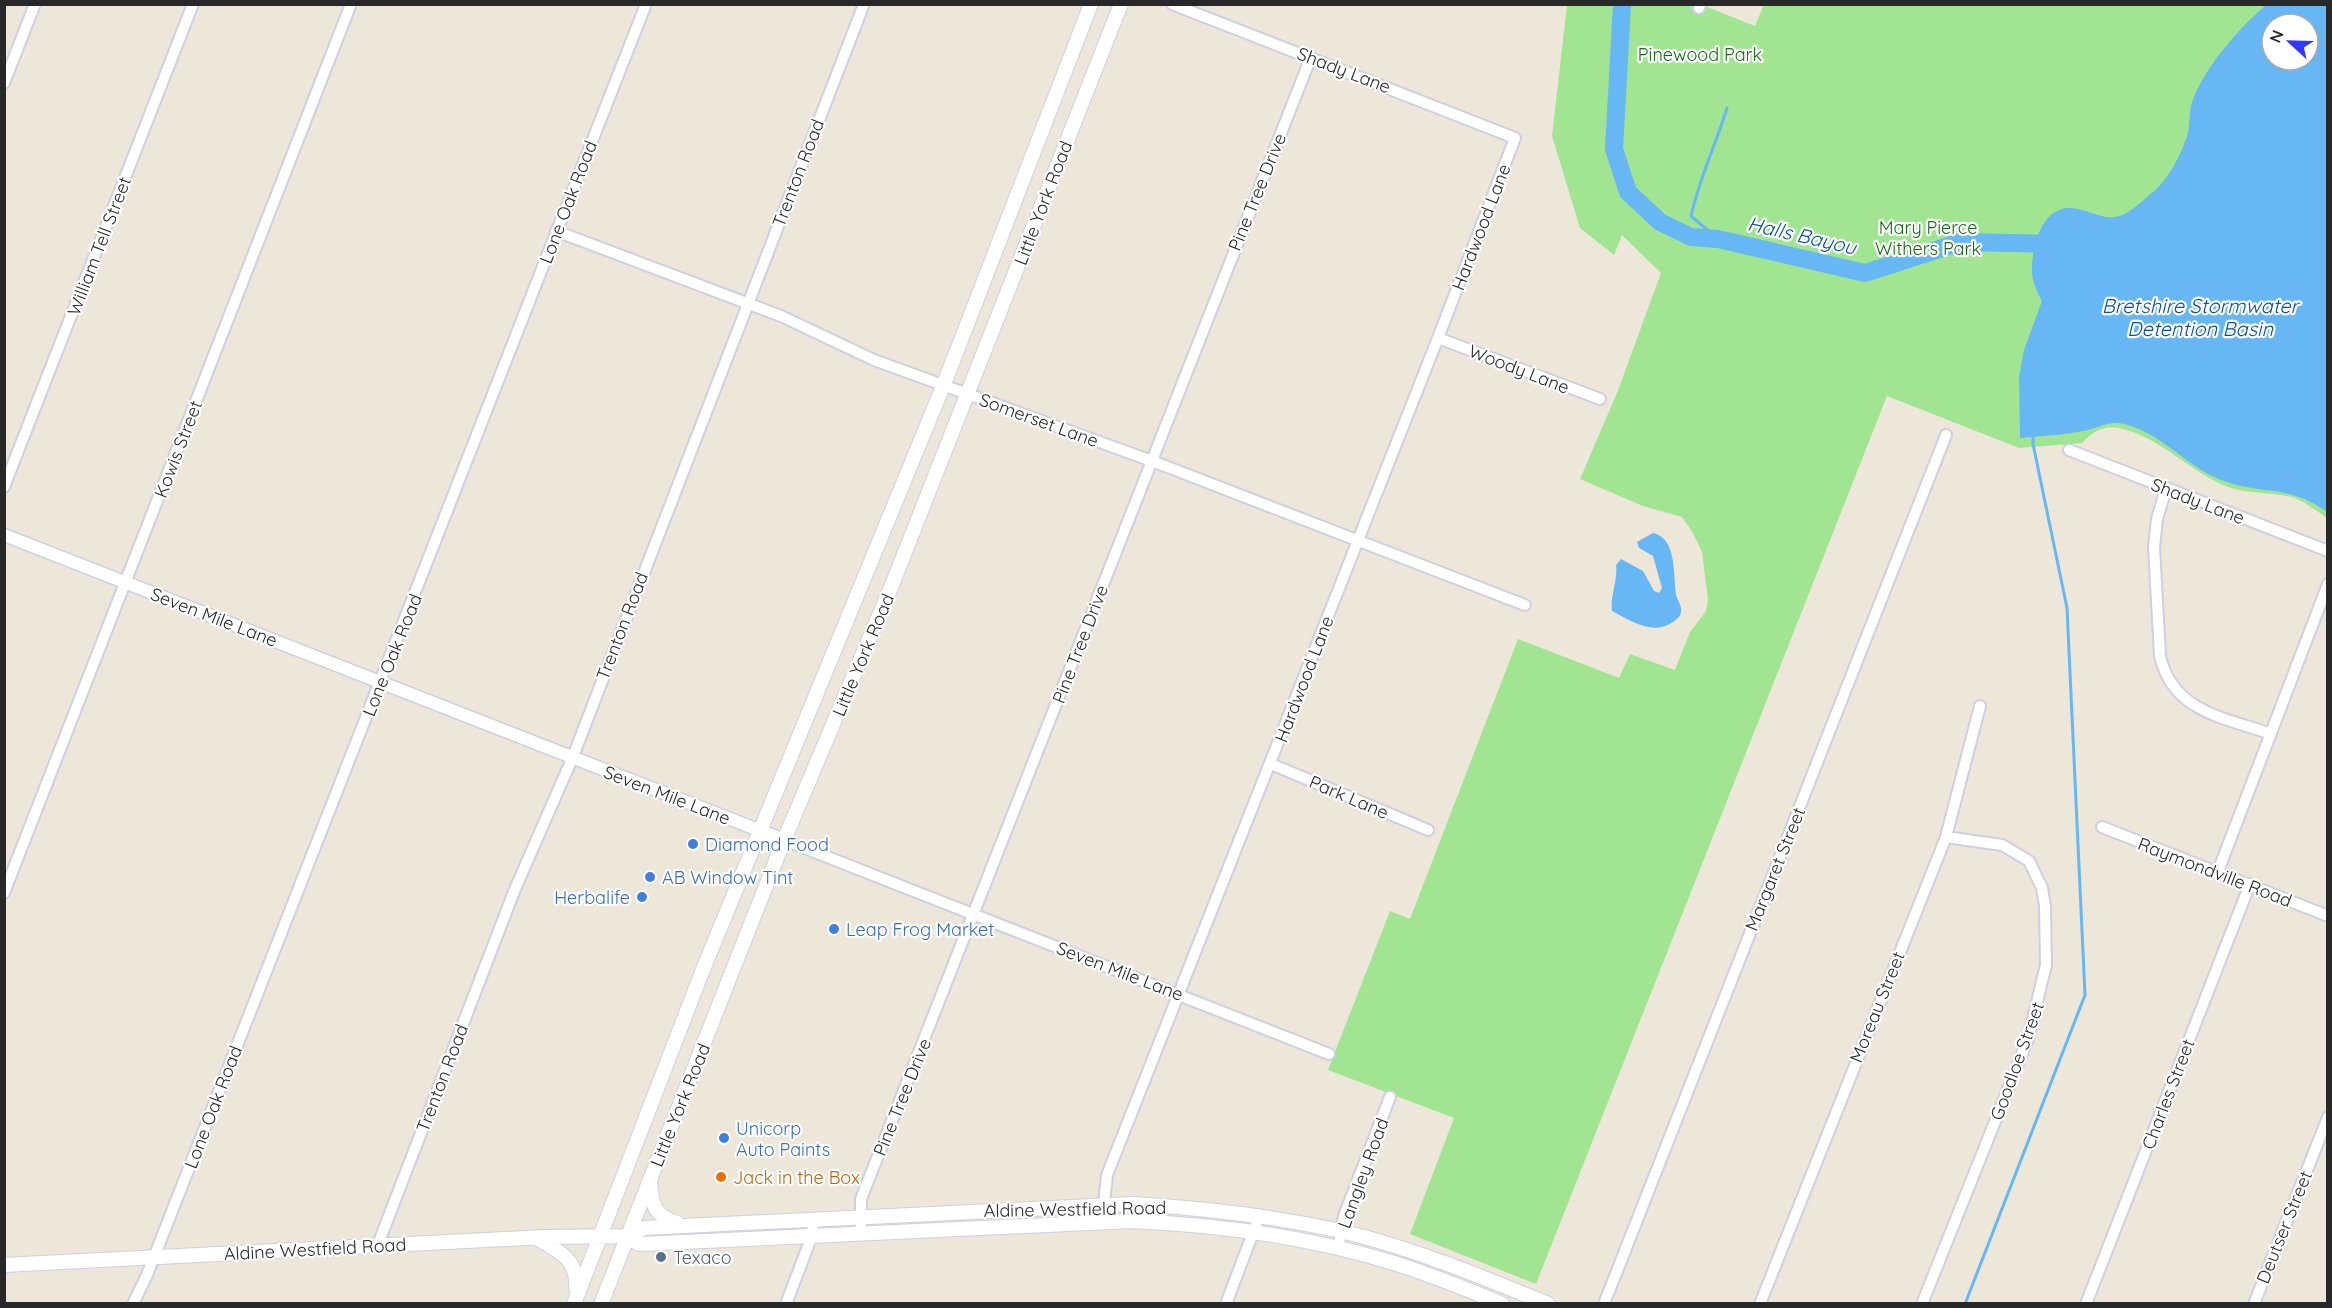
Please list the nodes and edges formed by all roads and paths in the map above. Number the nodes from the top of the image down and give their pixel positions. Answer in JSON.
{"nodes":[{"id":1,"x":35,"y":4,"type":"edge"},
{"id":2,"x":193,"y":4,"type":"edge"},
{"id":3,"x":351,"y":4,"type":"edge"},
{"id":4,"x":646,"y":4,"type":"edge"},
{"id":5,"x":864,"y":4,"type":"edge"},
{"id":6,"x":1091,"y":4,"type":"edge"},
{"id":7,"x":1121,"y":4,"type":"edge"},
{"id":8,"x":1172,"y":4,"type":"edge"},
{"id":9,"x":1311,"y":57,"type":"junction"},
{"id":10,"x":4,"y":84,"type":"edge"},
{"id":11,"x":1515,"y":138,"type":"joint"},
{"id":12,"x":556,"y":231,"type":"junction"},
{"id":13,"x":747,"y":303,"type":"junction"},
{"id":14,"x":1438,"y":338,"type":"junction"},
{"id":15,"x":944,"y":384,"type":"junction"},
{"id":16,"x":968,"y":394,"type":"junction"},
{"id":17,"x":1600,"y":399,"type":"dead end"},
{"id":18,"x":1946,"y":435,"type":"dead end"},
{"id":19,"x":2069,"y":450,"type":"dead end"},
{"id":20,"x":1152,"y":461,"type":"junction"},
{"id":21,"x":4,"y":487,"type":"edge"},
{"id":22,"x":2166,"y":489,"type":"junction"},
{"id":23,"x":4,"y":535,"type":"edge"},
{"id":24,"x":1358,"y":542,"type":"junction"},
{"id":25,"x":2328,"y":551,"type":"edge"},
{"id":26,"x":126,"y":583,"type":"junction"},
{"id":27,"x":2328,"y":584,"type":"edge"},
{"id":28,"x":1525,"y":605,"type":"dead end"},
{"id":29,"x":380,"y":682,"type":"junction"},
{"id":30,"x":1980,"y":706,"type":"dead end"},
{"id":31,"x":2271,"y":734,"type":"junction"},
{"id":32,"x":572,"y":759,"type":"junction"},
{"id":33,"x":1270,"y":764,"type":"junction"},
{"id":34,"x":2102,"y":827,"type":"dead end"},
{"id":35,"x":1428,"y":830,"type":"dead end"},
{"id":36,"x":760,"y":831,"type":"junction"},
{"id":37,"x":1946,"y":837,"type":"junction"},
{"id":38,"x":784,"y":840,"type":"junction"},
{"id":39,"x":2217,"y":874,"type":"junction"},
{"id":40,"x":2250,"y":884,"type":"junction"},
{"id":41,"x":4,"y":893,"type":"edge"},
{"id":42,"x":974,"y":915,"type":"junction"},
{"id":43,"x":2328,"y":916,"type":"edge"},
{"id":44,"x":1180,"y":994,"type":"junction"},
{"id":45,"x":1329,"y":1054,"type":"dead end"},
{"id":46,"x":1390,"y":1097,"type":"dead end"},
{"id":47,"x":2328,"y":1117,"type":"edge"},
{"id":48,"x":650,"y":1180,"type":"junction"},
{"id":49,"x":1102,"y":1206,"type":"junction"},
{"id":50,"x":860,"y":1217,"type":"junction"},
{"id":51,"x":1259,"y":1217,"type":"junction"},
{"id":52,"x":813,"y":1219,"type":"junction"},
{"id":53,"x":1101,"y":1222,"type":"junction"},
{"id":54,"x":1306,"y":1225,"type":"junction"},
{"id":55,"x":685,"y":1226,"type":"junction"},
{"id":56,"x":1341,"y":1231,"type":"junction"},
{"id":57,"x":1253,"y":1233,"type":"junction"},
{"id":58,"x":861,"y":1234,"type":"junction"},
{"id":59,"x":600,"y":1236,"type":"junction"},
{"id":60,"x":626,"y":1236,"type":"junction"},
{"id":61,"x":812,"y":1236,"type":"junction"},
{"id":62,"x":534,"y":1237,"type":"junction"},
{"id":63,"x":1303,"y":1242,"type":"junction"},
{"id":64,"x":377,"y":1247,"type":"junction"},
{"id":65,"x":1338,"y":1249,"type":"junction"},
{"id":66,"x":154,"y":1257,"type":"junction"},
{"id":67,"x":4,"y":1265,"type":"edge"},
{"id":68,"x":1468,"y":1272,"type":"junction"},
{"id":69,"x":1461,"y":1287,"type":"junction"},
{"id":70,"x":574,"y":1303,"type":"edge"},
{"id":71,"x":133,"y":1304,"type":"edge"},
{"id":72,"x":601,"y":1304,"type":"edge"},
{"id":73,"x":786,"y":1304,"type":"edge"},
{"id":74,"x":1226,"y":1304,"type":"edge"},
{"id":75,"x":1502,"y":1304,"type":"edge"},
{"id":76,"x":1548,"y":1304,"type":"edge"},
{"id":77,"x":1604,"y":1304,"type":"edge"},
{"id":78,"x":1760,"y":1304,"type":"edge"},
{"id":79,"x":1922,"y":1304,"type":"edge"},
{"id":80,"x":2086,"y":1304,"type":"edge"},
{"id":81,"x":2254,"y":1304,"type":"edge"}],
"edges":[{"from":1,"to":10,"type":"street"},
{"from":2,"to":21,"type":"street","name":"William Tell Street"},
{"from":3,"to":26,"type":"street","name":"Kowis Street"},
{"from":4,"to":12,"type":"street","name":"Lone Oak Road"},
{"from":5,"to":13,"type":"street","name":"Trenton Road"},
{"from":6,"to":15,"type":"main road","name":"Little York Road"},
{"from":7,"to":16,"type":"main road","name":"Little York Road"},
{"from":8,"to":9,"type":"street","name":"Shady Lane"},
{"from":9,"to":11,"type":"street","name":"Shady Lane"},
{"from":9,"to":20,"type":"street","name":"Pine Tree Drive"},
{"from":11,"to":14,"type":"street","name":"Hardwood Lane"},
{"from":12,"to":13,"type":"street","name":"Somerset Lane"},
{"from":12,"to":29,"type":"street","name":"Lone Oak Road"},
{"from":13,"to":15,"type":"street","name":"Somerset Lane"},
{"from":13,"to":32,"type":"street","name":"Trenton Road"},
{"from":14,"to":17,"type":"street","name":"Woody Lane"},
{"from":14,"to":24,"type":"street","name":"Hardwood Lane"},
{"from":15,"to":16,"type":"street","name":"Somerset Lane"},
{"from":15,"to":36,"type":"main road","name":"Little York Road"},
{"from":16,"to":20,"type":"street","name":"Somerset Lane"},
{"from":16,"to":38,"type":"main road","name":"Little York Road"},
{"from":18,"to":77,"type":"street","name":"Margaret Street"},
{"from":19,"to":22,"type":"street","name":"Shady Lane"},
{"from":20,"to":24,"type":"street","name":"Somerset Lane"},
{"from":20,"to":42,"type":"street","name":"Pine Tree Drive"},
{"from":22,"to":25,"type":"street","name":"Shady Lane"},
{"from":22,"to":31,"type":"street"},
{"from":23,"to":26,"type":"street","name":"Seven Mile Lane"},
{"from":24,"to":28,"type":"street","name":"Somerset Lane"},
{"from":24,"to":33,"type":"street","name":"Hardwood Lane"},
{"from":26,"to":29,"type":"street","name":"Seven Mile Lane"},
{"from":26,"to":41,"type":"street","name":"Kowis Street"},
{"from":27,"to":31,"type":"street"},
{"from":29,"to":32,"type":"street","name":"Seven Mile Lane"},
{"from":29,"to":66,"type":"street","name":"Lone Oak Road"},
{"from":30,"to":37,"type":"street","name":"Moreau Street"},
{"from":31,"to":39,"type":"street"},
{"from":32,"to":36,"type":"street","name":"Seven Mile Lane"},
{"from":32,"to":64,"type":"street","name":"Trenton Road"},
{"from":33,"to":35,"type":"street","name":"Park Lane"},
{"from":33,"to":44,"type":"street","name":"Hardwood Lane"},
{"from":34,"to":39,"type":"street","name":"Raymondville Road"},
{"from":36,"to":38,"type":"street","name":"Seven Mile Lane"},
{"from":36,"to":59,"type":"main road","name":"Little York Road"},
{"from":37,"to":78,"type":"street","name":"Moreau Street"},
{"from":37,"to":79,"type":"street","name":"Goodloe Street"},
{"from":38,"to":42,"type":"street","name":"Seven Mile Lane"},
{"from":38,"to":48,"type":"main road","name":"Little York Road"},
{"from":39,"to":40,"type":"street","name":"Raymondville Road"},
{"from":40,"to":43,"type":"street","name":"Raymondville Road"},
{"from":40,"to":80,"type":"street","name":"Charles Street"},
{"from":42,"to":44,"type":"street","name":"Seven Mile Lane"},
{"from":42,"to":50,"type":"street","name":"Pine Tree Drive"},
{"from":44,"to":45,"type":"street","name":"Seven Mile Lane"},
{"from":44,"to":49,"type":"street","name":"Hardwood Lane"},
{"from":46,"to":56,"type":"street","name":"Langley Road"},
{"from":47,"to":81,"type":"street","name":"Deutser Street"},
{"from":48,"to":55,"type":"main road"},
{"from":48,"to":60,"type":"main road","name":"Little York Road"},
{"from":49,"to":50,"type":"main road","name":"Aldine Westfield Road"},
{"from":49,"to":51,"type":"main road","name":"Aldine Westfield Road"},
{"from":49,"to":53,"type":"street","name":"Hardwood Lane"},
{"from":50,"to":52,"type":"main road","name":"Aldine Westfield Road"},
{"from":50,"to":58,"type":"street","name":"Pine Tree Drive"},
{"from":51,"to":54,"type":"main road","name":"Aldine Westfield Road"},
{"from":51,"to":57,"type":"street"},
{"from":52,"to":55,"type":"main road","name":"Aldine Westfield Road"},
{"from":52,"to":61,"type":"street"},
{"from":53,"to":57,"type":"main road","name":"Aldine Westfield Road"},
{"from":53,"to":58,"type":"main road","name":"Aldine Westfield Road"},
{"from":54,"to":56,"type":"main road","name":"Aldine Westfield Road"},
{"from":54,"to":63,"type":"main road"},
{"from":55,"to":60,"type":"main road","name":"Aldine Westfield Road"},
{"from":56,"to":65,"type":"street","name":"Langley Road"},
{"from":56,"to":68,"type":"main road","name":"Aldine Westfield Road"},
{"from":57,"to":63,"type":"main road","name":"Aldine Westfield Road"},
{"from":57,"to":74,"type":"street"},
{"from":58,"to":61,"type":"main road","name":"Aldine Westfield Road"},
{"from":59,"to":60,"type":"main road","name":"Aldine Westfield Road"},
{"from":59,"to":62,"type":"main road","name":"Aldine Westfield Road"},
{"from":59,"to":70,"type":"main road","name":"Little York Road"},
{"from":60,"to":61,"type":"main road","name":"Aldine Westfield Road"},
{"from":60,"to":72,"type":"main road","name":"Little York Road"},
{"from":61,"to":73,"type":"street"},
{"from":62,"to":64,"type":"main road","name":"Aldine Westfield Road"},
{"from":62,"to":70,"type":"main road"},
{"from":63,"to":65,"type":"main road","name":"Aldine Westfield Road"},
{"from":64,"to":66,"type":"main road","name":"Aldine Westfield Road"},
{"from":65,"to":69,"type":"main road","name":"Aldine Westfield Road"},
{"from":66,"to":67,"type":"main road","name":"Aldine Westfield Road"},
{"from":66,"to":71,"type":"street","name":"Lone Oak Road"},
{"from":68,"to":69,"type":"main road"},
{"from":68,"to":76,"type":"main road","name":"Aldine Westfield Road"},
{"from":69,"to":75,"type":"main road","name":"Aldine Westfield Road"}]}
